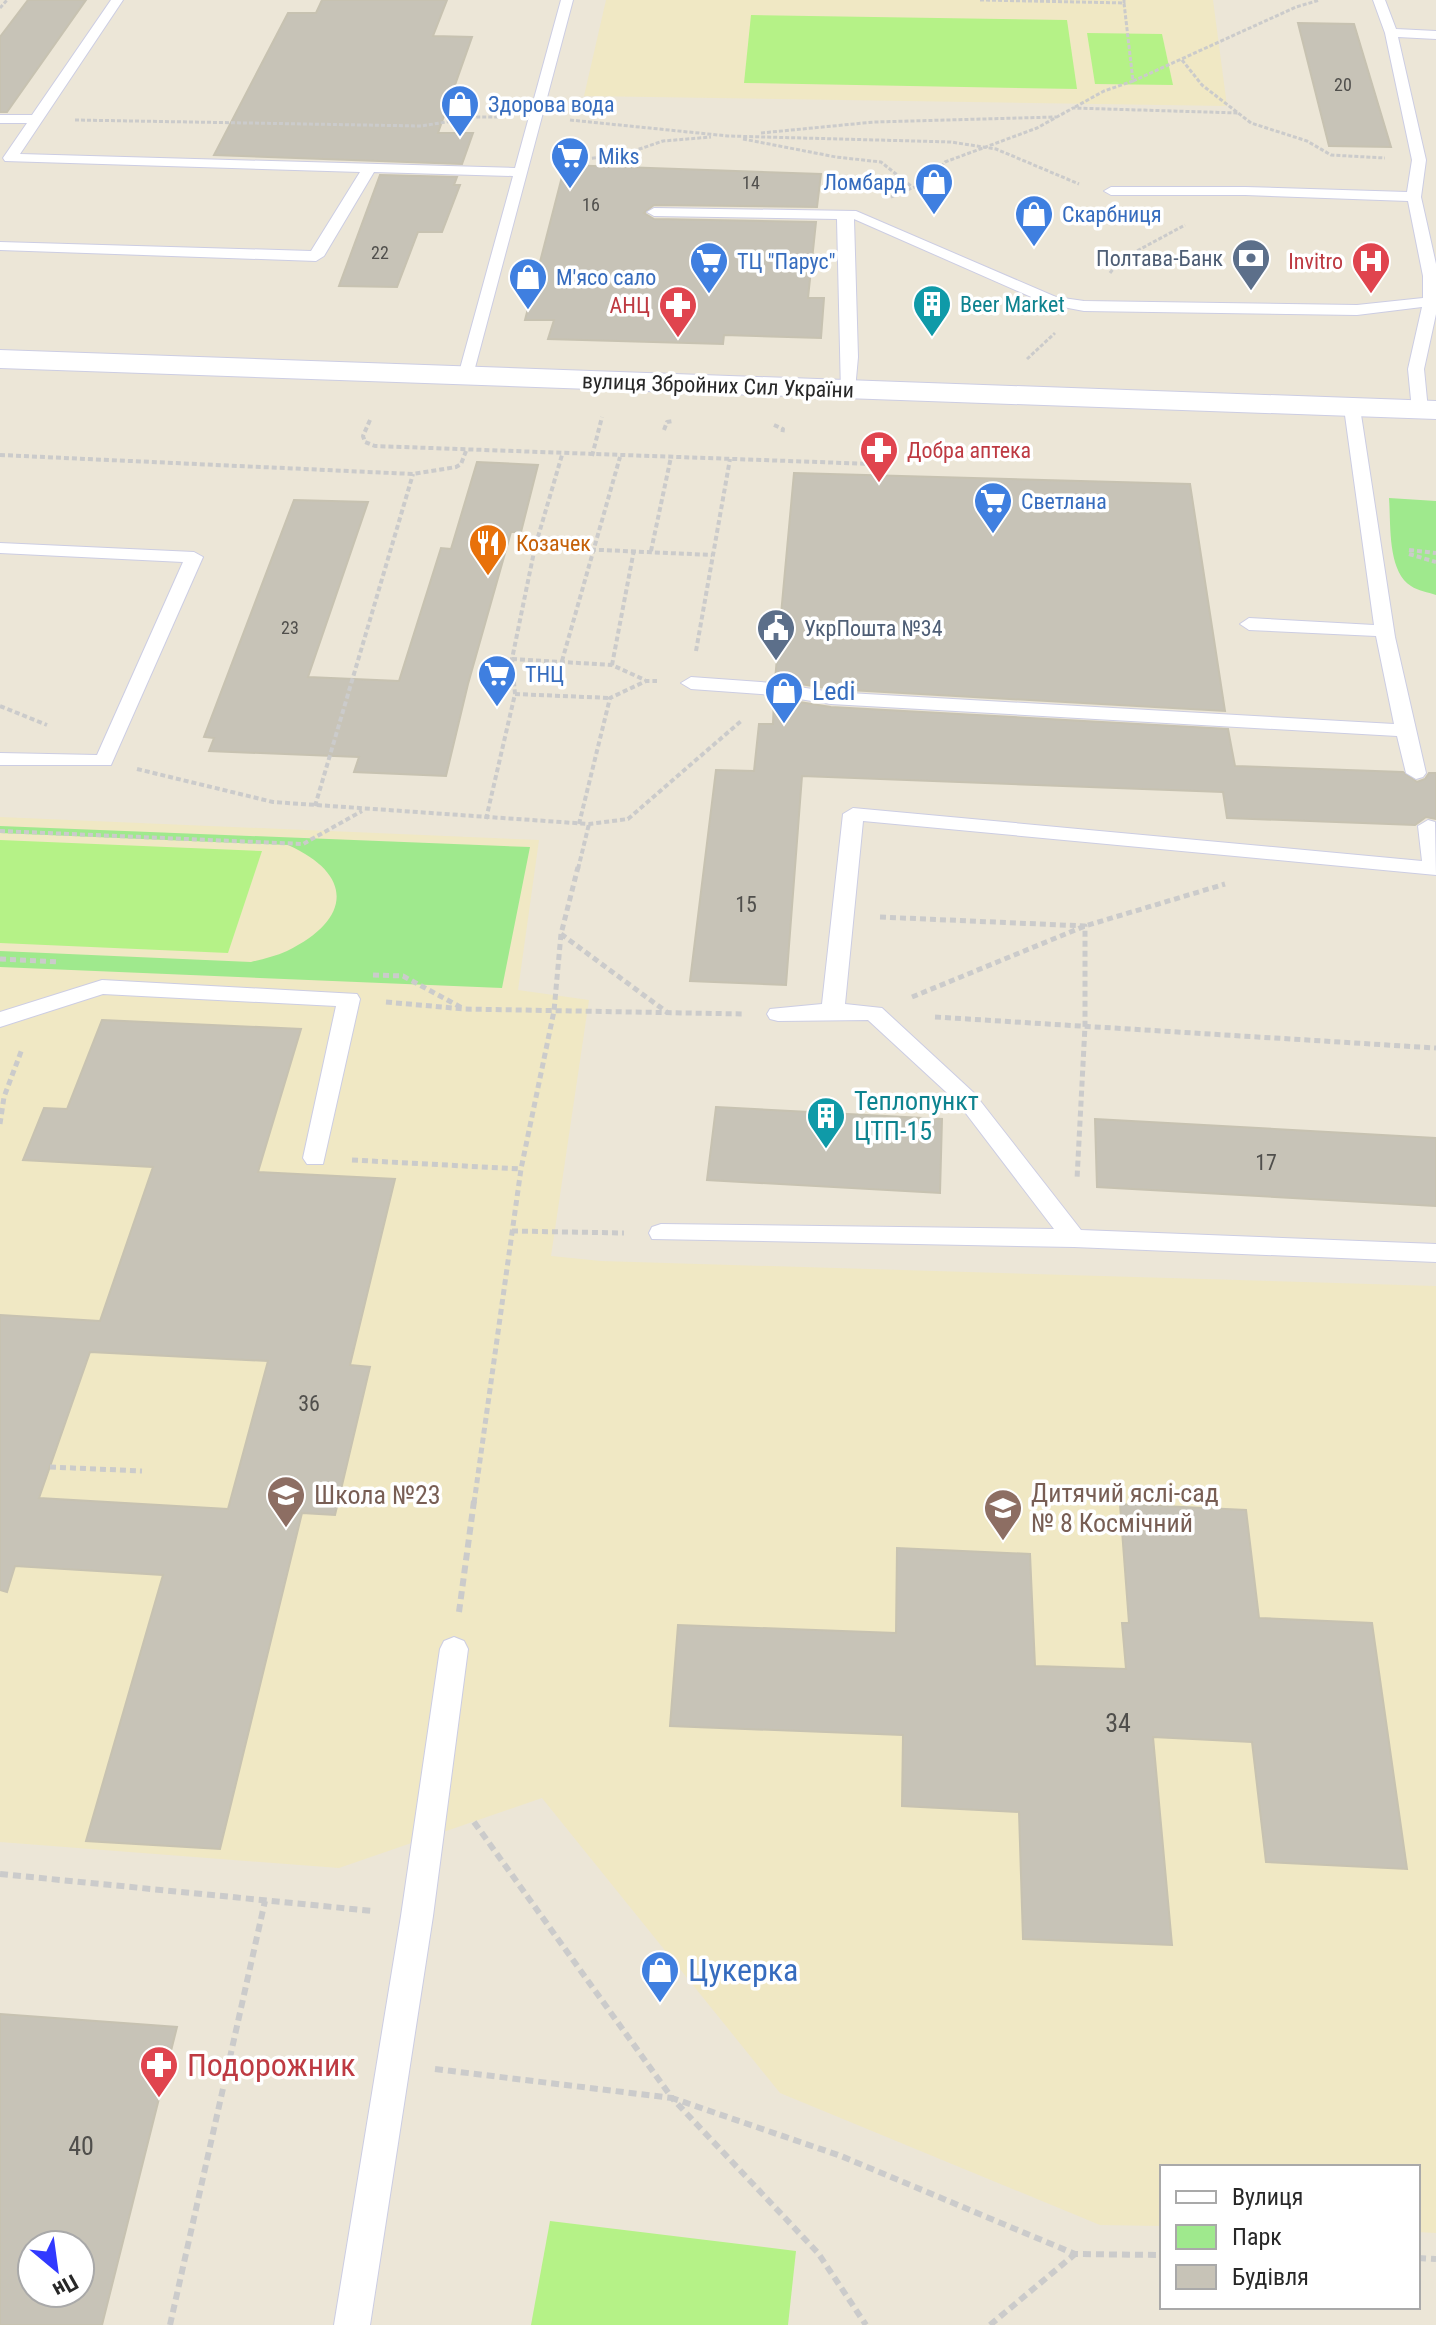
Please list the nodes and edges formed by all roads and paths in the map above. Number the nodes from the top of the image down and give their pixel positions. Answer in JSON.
{"nodes":[{"id":1,"x":7,"y":0,"type":"edge"},
{"id":2,"x":117,"y":0,"type":"edge"},
{"id":3,"x":567,"y":0,"type":"edge"},
{"id":4,"x":980,"y":0,"type":"edge"},
{"id":5,"x":1320,"y":0,"type":"edge"},
{"id":6,"x":1379,"y":0,"type":"edge"},
{"id":7,"x":1124,"y":1,"type":"edge"},
{"id":8,"x":0,"y":8,"type":"edge"},
{"id":9,"x":1391,"y":33,"type":"junction"},
{"id":10,"x":1436,"y":35,"type":"edge"},
{"id":11,"x":1182,"y":60,"type":"junction"},
{"id":12,"x":1133,"y":81,"type":"junction"},
{"id":13,"x":1073,"y":108,"type":"junction"},
{"id":14,"x":1239,"y":113,"type":"junction"},
{"id":15,"x":1056,"y":117,"type":"junction"},
{"id":16,"x":534,"y":118,"type":"junction"},
{"id":17,"x":0,"y":119,"type":"edge"},
{"id":18,"x":37,"y":119,"type":"junction"},
{"id":19,"x":730,"y":136,"type":"junction"},
{"id":20,"x":986,"y":146,"type":"junction"},
{"id":21,"x":1419,"y":160,"type":"junction"},
{"id":22,"x":369,"y":168,"type":"junction"},
{"id":23,"x":520,"y":169,"type":"junction"},
{"id":24,"x":931,"y":180,"type":"dead end"},
{"id":25,"x":911,"y":186,"type":"dead end"},
{"id":26,"x":1111,"y":191,"type":"joint"},
{"id":27,"x":1245,"y":191,"type":"junction"},
{"id":28,"x":1414,"y":197,"type":"junction"},
{"id":29,"x":654,"y":212,"type":"dead end"},
{"id":30,"x":844,"y":215,"type":"junction"},
{"id":31,"x":0,"y":246,"type":"edge"},
{"id":32,"x":1433,"y":301,"type":"edge"},
{"id":33,"x":1084,"y":306,"type":"junction"},
{"id":34,"x":0,"y":359,"type":"edge"},
{"id":35,"x":1025,"y":361,"type":"dead end"},
{"id":36,"x":466,"y":376,"type":"junction"},
{"id":37,"x":847,"y":390,"type":"junction"},
{"id":38,"x":1352,"y":408,"type":"junction"},
{"id":39,"x":1428,"y":410,"type":"edge"},
{"id":40,"x":603,"y":414,"type":"dead end"},
{"id":41,"x":370,"y":420,"type":"dead end"},
{"id":42,"x":672,"y":421,"type":"dead end"},
{"id":43,"x":774,"y":425,"type":"dead end"},
{"id":44,"x":664,"y":430,"type":"dead end"},
{"id":45,"x":782,"y":435,"type":"dead end"},
{"id":46,"x":893,"y":438,"type":"dead end"},
{"id":47,"x":466,"y":451,"type":"junction"},
{"id":48,"x":0,"y":455,"type":"edge"},
{"id":49,"x":562,"y":455,"type":"junction"},
{"id":50,"x":592,"y":456,"type":"junction"},
{"id":51,"x":620,"y":457,"type":"junction"},
{"id":52,"x":671,"y":457,"type":"junction"},
{"id":53,"x":730,"y":459,"type":"junction"},
{"id":54,"x":413,"y":474,"type":"junction"},
{"id":55,"x":535,"y":547,"type":"junction"},
{"id":56,"x":0,"y":548,"type":"edge"},
{"id":57,"x":594,"y":548,"type":"junction"},
{"id":58,"x":634,"y":550,"type":"junction"},
{"id":59,"x":651,"y":551,"type":"junction"},
{"id":60,"x":712,"y":555,"type":"junction"},
{"id":61,"x":1249,"y":624,"type":"dead end"},
{"id":62,"x":1386,"y":631,"type":"junction"},
{"id":63,"x":512,"y":659,"type":"junction"},
{"id":64,"x":562,"y":661,"type":"junction"},
{"id":65,"x":612,"y":665,"type":"junction"},
{"id":66,"x":646,"y":681,"type":"junction"},
{"id":67,"x":691,"y":683,"type":"junction"},
{"id":68,"x":515,"y":694,"type":"junction"},
{"id":69,"x":610,"y":698,"type":"junction"},
{"id":70,"x":0,"y":706,"type":"edge"},
{"id":71,"x":744,"y":719,"type":"dead end"},
{"id":72,"x":1404,"y":730,"type":"junction"},
{"id":73,"x":0,"y":759,"type":"edge"},
{"id":74,"x":104,"y":761,"type":"junction"},
{"id":75,"x":1416,"y":773,"type":"dead end"},
{"id":76,"x":315,"y":806,"type":"junction"},
{"id":77,"x":362,"y":811,"type":"junction"},
{"id":78,"x":486,"y":819,"type":"junction"},
{"id":79,"x":579,"y":824,"type":"junction"},
{"id":80,"x":589,"y":824,"type":"junction"},
{"id":81,"x":1428,"y":826,"type":"dead end"},
{"id":82,"x":0,"y":831,"type":"edge"},
{"id":83,"x":1435,"y":869,"type":"edge"},
{"id":84,"x":1238,"y":881,"type":"dead end"},
{"id":85,"x":843,"y":916,"type":"junction"},
{"id":86,"x":1085,"y":926,"type":"junction"},
{"id":87,"x":561,"y":934,"type":"junction"},
{"id":88,"x":349,"y":999,"type":"junction"},
{"id":89,"x":39,"y":1007,"type":"junction"},
{"id":90,"x":554,"y":1011,"type":"junction"},
{"id":91,"x":833,"y":1011,"type":"junction"},
{"id":92,"x":669,"y":1013,"type":"junction"},
{"id":93,"x":874,"y":1013,"type":"junction"},
{"id":94,"x":778,"y":1014,"type":"joint"},
{"id":95,"x":0,"y":1020,"type":"edge"},
{"id":96,"x":1085,"y":1026,"type":"junction"},
{"id":97,"x":1436,"y":1048,"type":"edge"},
{"id":98,"x":2,"y":1097,"type":"edge"},
{"id":99,"x":0,"y":1124,"type":"edge"},
{"id":100,"x":315,"y":1158,"type":"joint"},
{"id":101,"x":521,"y":1169,"type":"junction"},
{"id":102,"x":512,"y":1231,"type":"junction"},
{"id":103,"x":661,"y":1233,"type":"joint"},
{"id":104,"x":1074,"y":1238,"type":"junction"},
{"id":105,"x":1436,"y":1253,"type":"edge"},
{"id":106,"x":50,"y":1467,"type":"dead end"},
{"id":107,"x":142,"y":1471,"type":"dead end"},
{"id":108,"x":454,"y":1649,"type":"joint"},
{"id":109,"x":437,"y":1772,"type":"junction"},
{"id":110,"x":0,"y":1874,"type":"edge"},
{"id":111,"x":265,"y":1901,"type":"junction"},
{"id":112,"x":417,"y":1916,"type":"junction"},
{"id":113,"x":394,"y":2064,"type":"junction"},
{"id":114,"x":672,"y":2098,"type":"junction"},
{"id":115,"x":1075,"y":2254,"type":"junction"},
{"id":116,"x":1160,"y":2255,"type":"edge"},
{"id":117,"x":170,"y":2325,"type":"edge"},
{"id":118,"x":352,"y":2325,"type":"edge"},
{"id":119,"x":866,"y":2325,"type":"edge"},
{"id":120,"x":990,"y":2325,"type":"edge"}],
"edges":[{"from":1,"to":8,"type":"path"},
{"from":2,"to":18,"type":"lane"},
{"from":3,"to":16,"type":"lane"},
{"from":4,"to":7,"type":"path"},
{"from":5,"to":11,"type":"path"},
{"from":6,"to":9,"type":"lane"},
{"from":7,"to":12,"type":"path"},
{"from":9,"to":10,"type":"lane"},
{"from":9,"to":21,"type":"lane"},
{"from":11,"to":12,"type":"path"},
{"from":11,"to":14,"type":"path"},
{"from":12,"to":13,"type":"path"},
{"from":13,"to":14,"type":"path"},
{"from":13,"to":15,"type":"path"},
{"from":14,"to":21,"type":"path"},
{"from":15,"to":19,"type":"path"},
{"from":15,"to":20,"type":"path"},
{"from":16,"to":18,"type":"path"},
{"from":16,"to":19,"type":"path"},
{"from":16,"to":23,"type":"lane"},
{"from":17,"to":18,"type":"lane"},
{"from":18,"to":22,"type":"lane"},
{"from":19,"to":20,"type":"path"},
{"from":19,"to":23,"type":"path"},
{"from":19,"to":25,"type":"path"},
{"from":20,"to":24,"type":"path"},
{"from":20,"to":26,"type":"path"},
{"from":21,"to":28,"type":"lane"},
{"from":22,"to":23,"type":"lane"},
{"from":22,"to":31,"type":"lane"},
{"from":23,"to":36,"type":"lane"},
{"from":26,"to":27,"type":"lane"},
{"from":27,"to":28,"type":"lane"},
{"from":27,"to":33,"type":"path"},
{"from":28,"to":32,"type":"lane"},
{"from":29,"to":30,"type":"lane"},
{"from":30,"to":33,"type":"lane"},
{"from":30,"to":37,"type":"lane"},
{"from":32,"to":33,"type":"lane"},
{"from":32,"to":39,"type":"lane"},
{"from":33,"to":35,"type":"path"},
{"from":34,"to":36,"type":"street","name":"вулиця Збройних Сил України"},
{"from":36,"to":37,"type":"street","name":"вулиця Збройних Сил України"},
{"from":37,"to":38,"type":"street","name":"вулиця Збройних Сил України"},
{"from":38,"to":39,"type":"street","name":"вулиця Збройних Сил України"},
{"from":38,"to":62,"type":"lane"},
{"from":40,"to":50,"type":"path"},
{"from":41,"to":47,"type":"path"},
{"from":42,"to":44,"type":"path"},
{"from":43,"to":45,"type":"path"},
{"from":46,"to":53,"type":"path"},
{"from":47,"to":49,"type":"path"},
{"from":47,"to":54,"type":"path"},
{"from":48,"to":54,"type":"path"},
{"from":49,"to":50,"type":"path"},
{"from":49,"to":55,"type":"path"},
{"from":50,"to":51,"type":"path"},
{"from":51,"to":52,"type":"path"},
{"from":51,"to":57,"type":"path"},
{"from":52,"to":53,"type":"path"},
{"from":52,"to":59,"type":"path"},
{"from":53,"to":60,"type":"path"},
{"from":54,"to":76,"type":"path"},
{"from":55,"to":57,"type":"path"},
{"from":55,"to":63,"type":"path"},
{"from":56,"to":74,"type":"lane"},
{"from":57,"to":58,"type":"path"},
{"from":57,"to":64,"type":"path"},
{"from":58,"to":59,"type":"path"},
{"from":58,"to":65,"type":"path"},
{"from":59,"to":60,"type":"path"},
{"from":60,"to":67,"type":"path"},
{"from":61,"to":62,"type":"lane"},
{"from":62,"to":72,"type":"lane"},
{"from":63,"to":64,"type":"path"},
{"from":63,"to":68,"type":"path"},
{"from":64,"to":65,"type":"path"},
{"from":65,"to":66,"type":"path"},
{"from":66,"to":67,"type":"path"},
{"from":66,"to":69,"type":"path"},
{"from":67,"to":72,"type":"lane"},
{"from":68,"to":69,"type":"path"},
{"from":68,"to":78,"type":"path"},
{"from":69,"to":79,"type":"path"},
{"from":70,"to":74,"type":"path"},
{"from":71,"to":80,"type":"path"},
{"from":72,"to":75,"type":"lane"},
{"from":73,"to":74,"type":"lane"},
{"from":74,"to":76,"type":"path"},
{"from":76,"to":77,"type":"path"},
{"from":77,"to":78,"type":"path"},
{"from":77,"to":82,"type":"path"},
{"from":78,"to":79,"type":"path"},
{"from":79,"to":80,"type":"path"},
{"from":80,"to":87,"type":"path"},
{"from":81,"to":83,"type":"lane"},
{"from":83,"to":85,"type":"lane"},
{"from":84,"to":86,"type":"path"},
{"from":85,"to":86,"type":"path"},
{"from":85,"to":91,"type":"lane"},
{"from":86,"to":93,"type":"path"},
{"from":86,"to":96,"type":"path"},
{"from":87,"to":90,"type":"path"},
{"from":87,"to":92,"type":"path"},
{"from":88,"to":89,"type":"lane"},
{"from":88,"to":90,"type":"path"},
{"from":88,"to":100,"type":"lane"},
{"from":89,"to":95,"type":"lane"},
{"from":89,"to":98,"type":"path"},
{"from":90,"to":92,"type":"path"},
{"from":90,"to":101,"type":"path"},
{"from":91,"to":93,"type":"lane"},
{"from":91,"to":94,"type":"lane"},
{"from":92,"to":94,"type":"path"},
{"from":93,"to":96,"type":"path"},
{"from":93,"to":104,"type":"lane"},
{"from":96,"to":97,"type":"path"},
{"from":96,"to":104,"type":"path"},
{"from":98,"to":99,"type":"path"},
{"from":100,"to":101,"type":"path"},
{"from":101,"to":102,"type":"path"},
{"from":102,"to":103,"type":"path"},
{"from":102,"to":108,"type":"path"},
{"from":103,"to":104,"type":"lane"},
{"from":104,"to":105,"type":"lane"},
{"from":106,"to":107,"type":"path"},
{"from":108,"to":109,"type":"lane"},
{"from":109,"to":112,"type":"lane"},
{"from":109,"to":114,"type":"path"},
{"from":110,"to":111,"type":"path"},
{"from":111,"to":112,"type":"path"},
{"from":111,"to":117,"type":"path"},
{"from":112,"to":113,"type":"lane"},
{"from":113,"to":114,"type":"path"},
{"from":113,"to":118,"type":"lane"},
{"from":114,"to":115,"type":"path"},
{"from":114,"to":119,"type":"path"},
{"from":115,"to":116,"type":"path"},
{"from":115,"to":120,"type":"path"}]}
